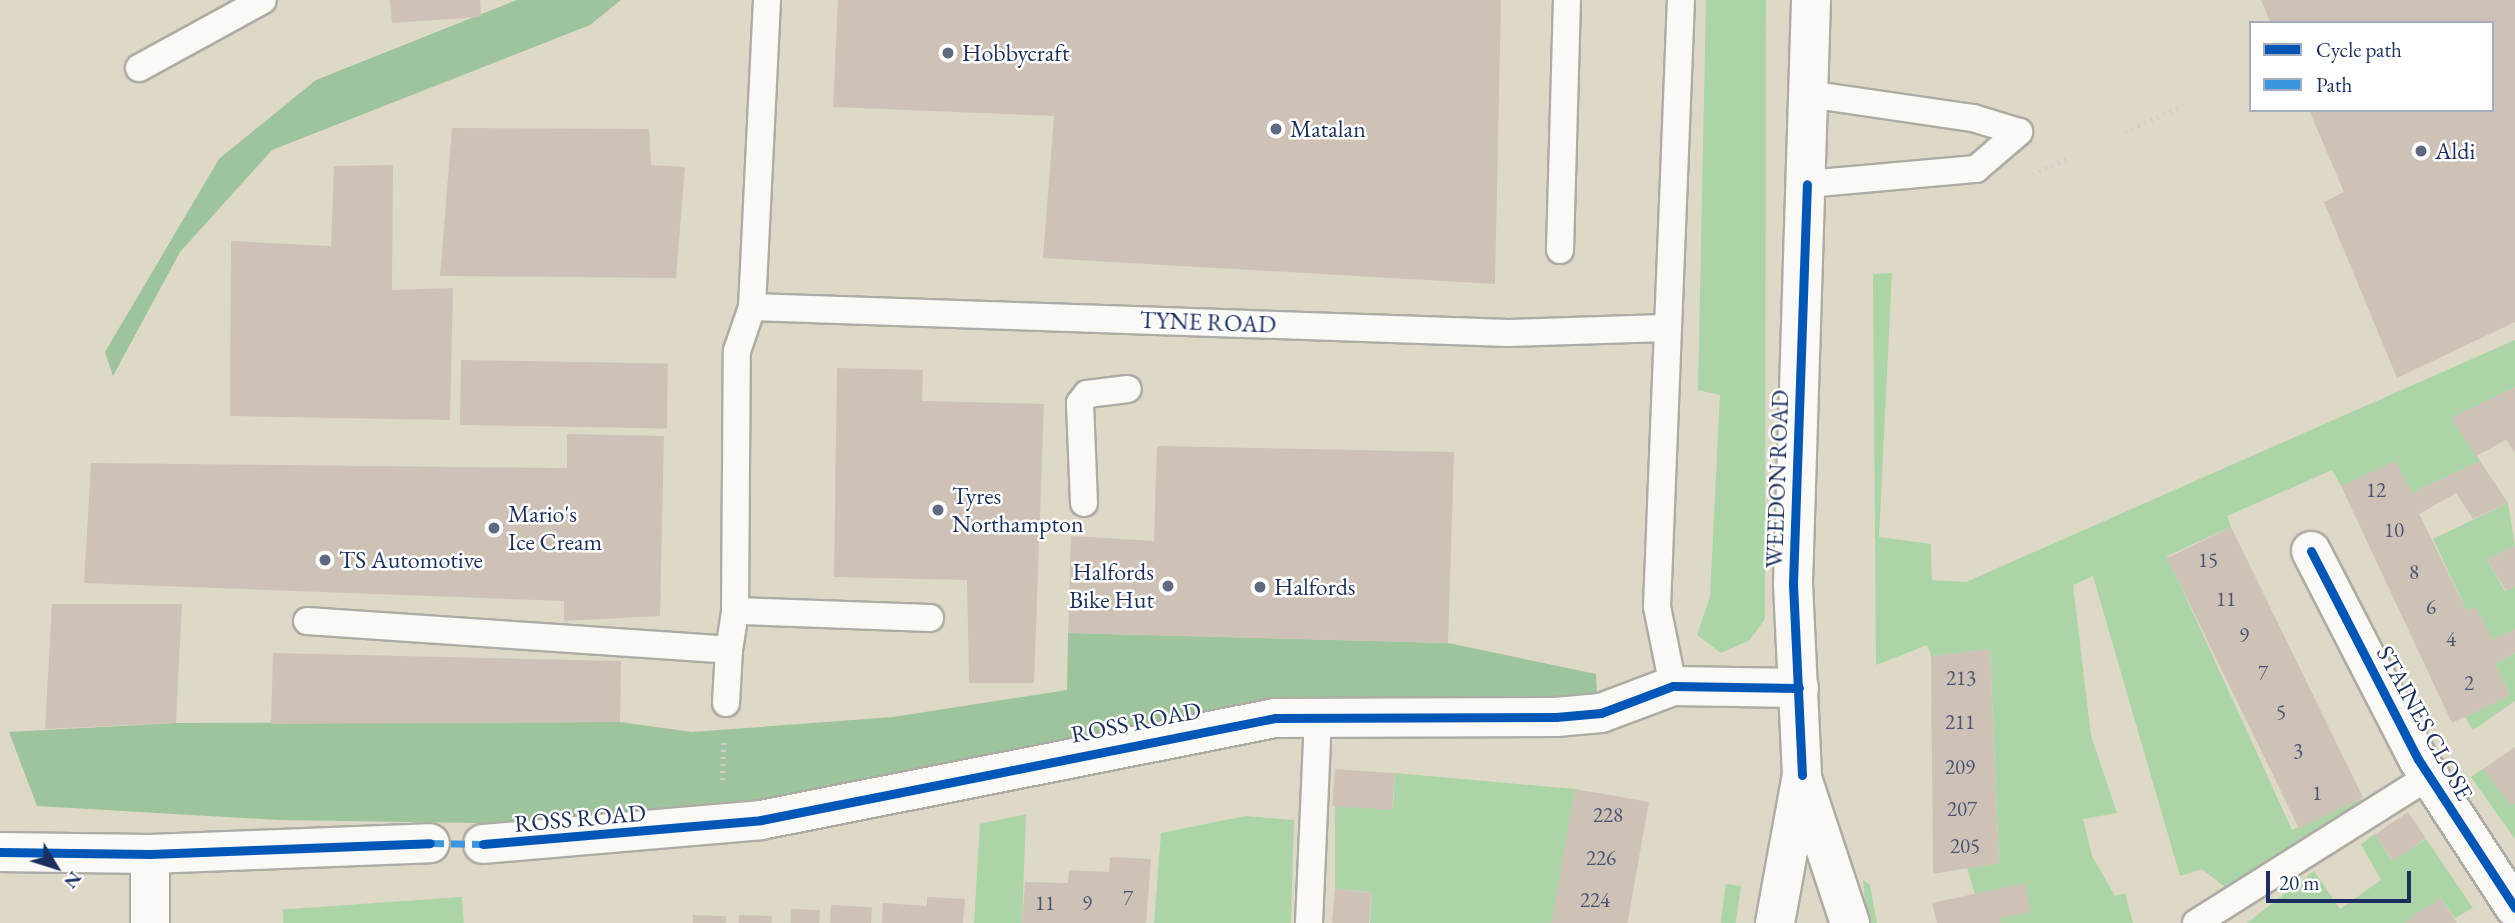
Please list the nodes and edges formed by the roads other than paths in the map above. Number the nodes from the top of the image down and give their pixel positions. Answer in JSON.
{"nodes":[{"id":1,"x":263,"y":0,"type":"edge"},
{"id":2,"x":767,"y":0,"type":"edge"},
{"id":3,"x":1567,"y":0,"type":"edge"},
{"id":4,"x":1681,"y":0,"type":"edge"},
{"id":5,"x":1811,"y":0,"type":"edge"},
{"id":6,"x":139,"y":68,"type":"dead end"},
{"id":7,"x":1808,"y":94,"type":"junction"},
{"id":8,"x":1807,"y":184,"type":"junction"},
{"id":9,"x":1560,"y":250,"type":"dead end"},
{"id":10,"x":752,"y":307,"type":"junction"},
{"id":11,"x":1665,"y":328,"type":"junction"},
{"id":12,"x":1128,"y":389,"type":"dead end"},
{"id":13,"x":1084,"y":503,"type":"dead end"},
{"id":14,"x":2311,"y":551,"type":"dead end"},
{"id":15,"x":735,"y":611,"type":"junction"},
{"id":16,"x":930,"y":618,"type":"dead end"},
{"id":17,"x":307,"y":621,"type":"dead end"},
{"id":18,"x":729,"y":650,"type":"junction"},
{"id":19,"x":1673,"y":686,"type":"junction"},
{"id":20,"x":1799,"y":688,"type":"junction"},
{"id":21,"x":726,"y":704,"type":"road end"},
{"id":22,"x":1318,"y":715,"type":"junction"},
{"id":23,"x":1802,"y":775,"type":"junction"},
{"id":24,"x":2429,"y":776,"type":"junction"},
{"id":25,"x":430,"y":844,"type":"dead end"},
{"id":26,"x":483,"y":844,"type":"dead end"},
{"id":27,"x":0,"y":852,"type":"edge"},
{"id":28,"x":150,"y":854,"type":"junction"},
{"id":29,"x":2515,"y":908,"type":"edge"},
{"id":30,"x":149,"y":923,"type":"edge"},
{"id":31,"x":1309,"y":923,"type":"edge"},
{"id":32,"x":1775,"y":923,"type":"edge"},
{"id":33,"x":1850,"y":923,"type":"edge"},
{"id":34,"x":2196,"y":923,"type":"edge"}],
"edges":[{"from":1,"to":6,"type":"lane"},
{"from":2,"to":10,"type":"lane"},
{"from":3,"to":9,"type":"lane"},
{"from":4,"to":11,"type":"lane"},
{"from":5,"to":7,"type":"street","name":"WEEDON ROAD"},
{"from":7,"to":8,"type":"street","name":"WEEDON ROAD"},
{"from":7,"to":8,"type":"lane"},
{"from":8,"to":20,"type":"street","name":"WEEDON ROAD"},
{"from":10,"to":11,"type":"lane","name":"TYNE ROAD"},
{"from":10,"to":15,"type":"lane"},
{"from":11,"to":19,"type":"lane"},
{"from":12,"to":13,"type":"lane"},
{"from":14,"to":24,"type":"street","name":"STAINES CLOSE"},
{"from":15,"to":16,"type":"lane"},
{"from":15,"to":18,"type":"lane"},
{"from":17,"to":18,"type":"lane"},
{"from":18,"to":21,"type":"lane"},
{"from":19,"to":20,"type":"street","name":"ROSS ROAD"},
{"from":19,"to":22,"type":"street","name":"ROSS ROAD"},
{"from":20,"to":23,"type":"street","name":"WEEDON ROAD"},
{"from":22,"to":26,"type":"street","name":"ROSS ROAD"},
{"from":22,"to":31,"type":"lane"},
{"from":23,"to":32,"type":"street","name":"WEEDON ROAD"},
{"from":23,"to":33,"type":"street","name":"WEEDON ROAD"},
{"from":24,"to":29,"type":"street","name":"STAINES CLOSE"},
{"from":24,"to":34,"type":"lane"},
{"from":25,"to":28,"type":"street"},
{"from":27,"to":28,"type":"street"},
{"from":28,"to":30,"type":"street"}]}
